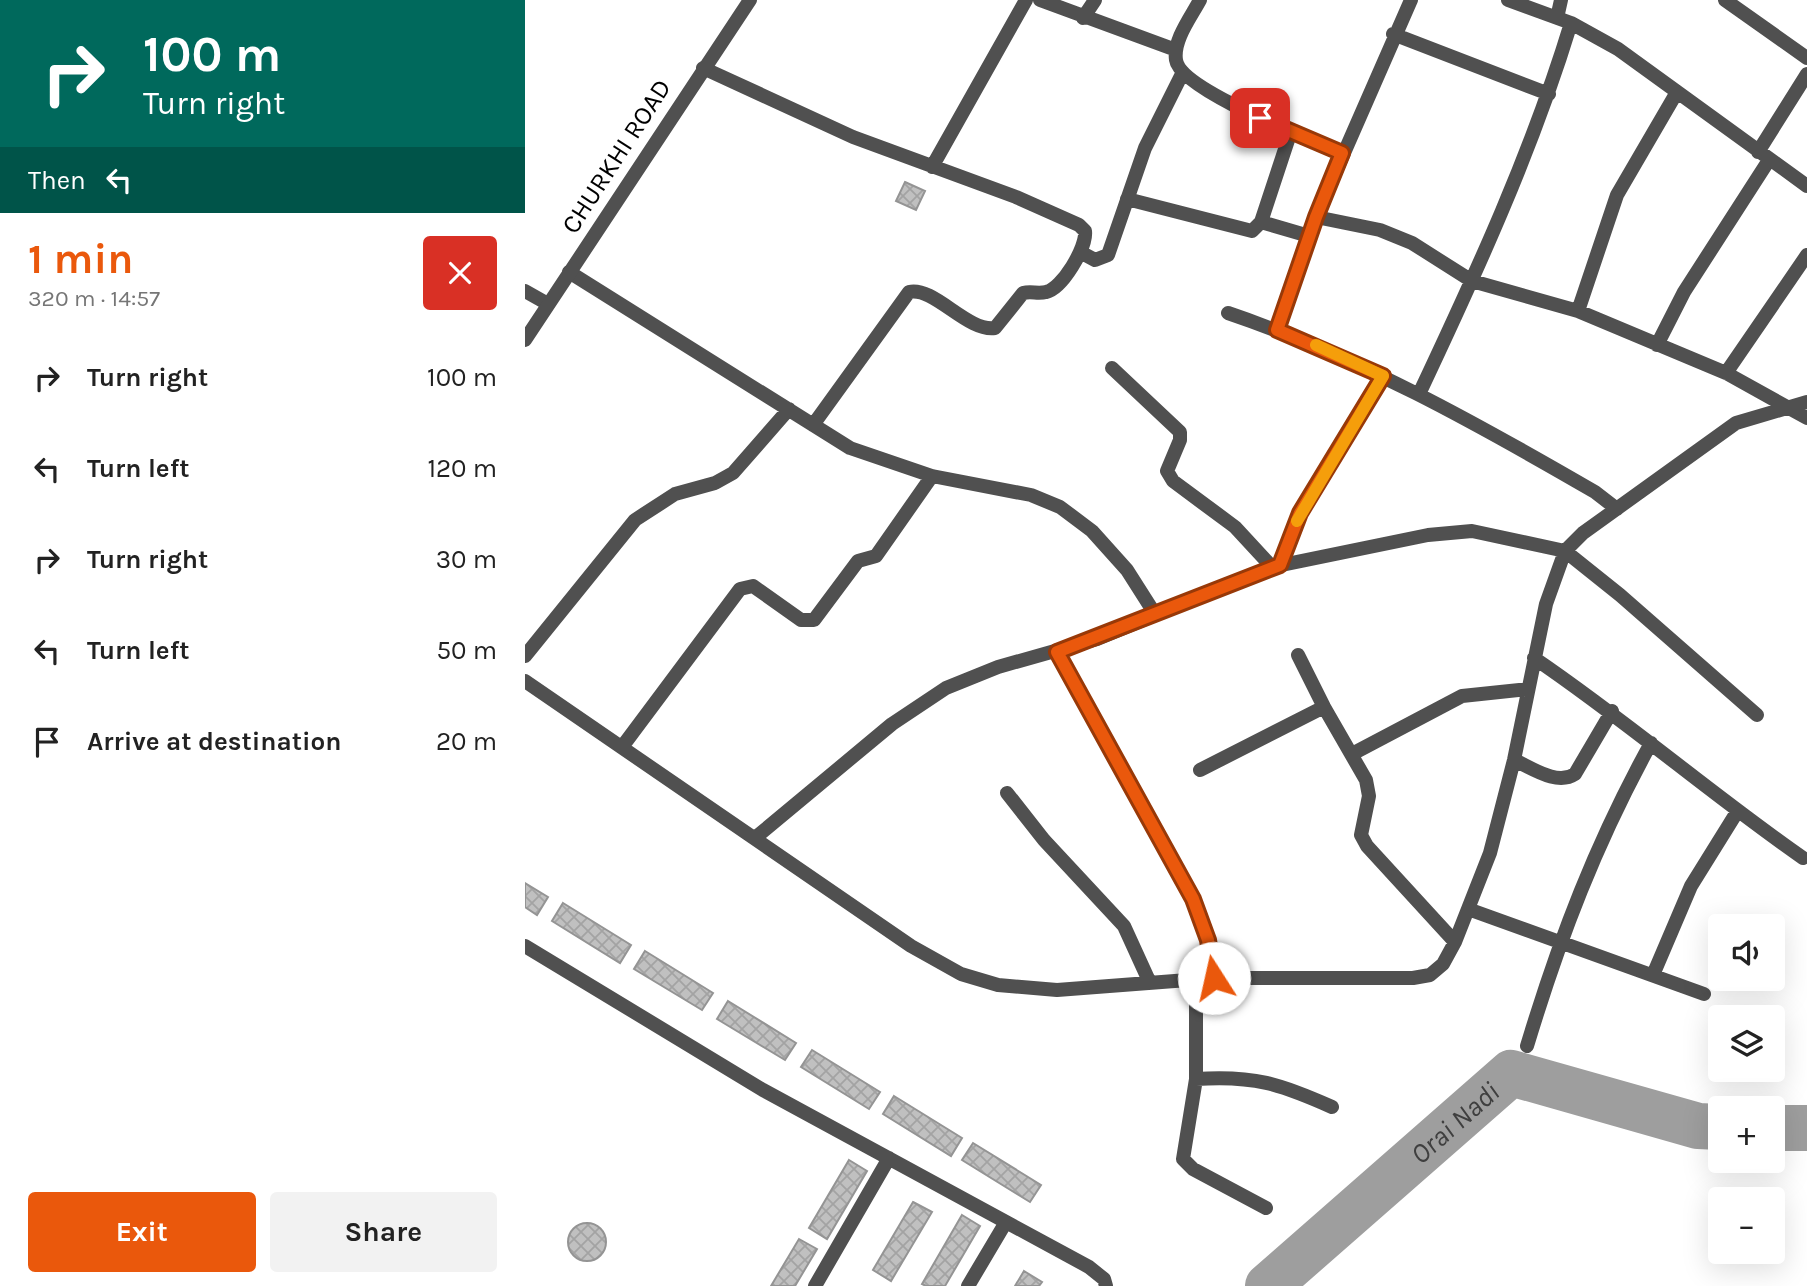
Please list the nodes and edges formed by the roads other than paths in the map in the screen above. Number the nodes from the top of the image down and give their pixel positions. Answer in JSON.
{"nodes":[{"id":1,"x":750,"y":0,"type":"edge"},
{"id":2,"x":1026,"y":0,"type":"edge"},
{"id":3,"x":1040,"y":0,"type":"edge"},
{"id":4,"x":1095,"y":0,"type":"edge"},
{"id":5,"x":1200,"y":0,"type":"edge"},
{"id":6,"x":1411,"y":0,"type":"edge"},
{"id":7,"x":1508,"y":0,"type":"edge"},
{"id":8,"x":1561,"y":0,"type":"edge"},
{"id":9,"x":1725,"y":0,"type":"edge"},
{"id":10,"x":1083,"y":18,"type":"junction"},
{"id":11,"x":1564,"y":20,"type":"junction"},
{"id":12,"x":1393,"y":34,"type":"junction"},
{"id":13,"x":1176,"y":50,"type":"junction"},
{"id":14,"x":1807,"y":58,"type":"edge"},
{"id":15,"x":703,"y":68,"type":"junction"},
{"id":16,"x":1182,"y":74,"type":"junction"},
{"id":17,"x":1807,"y":74,"type":"edge"},
{"id":18,"x":1677,"y":92,"type":"junction"},
{"id":19,"x":1549,"y":94,"type":"junction"},
{"id":20,"x":1291,"y":131,"type":"junction"},
{"id":21,"x":1342,"y":153,"type":"junction"},
{"id":22,"x":1764,"y":156,"type":"junction"},
{"id":23,"x":932,"y":167,"type":"junction"},
{"id":24,"x":1807,"y":186,"type":"edge"},
{"id":25,"x":1127,"y":199,"type":"junction"},
{"id":26,"x":1316,"y":217,"type":"junction"},
{"id":27,"x":1261,"y":222,"type":"junction"},
{"id":28,"x":1309,"y":236,"type":"junction"},
{"id":29,"x":1082,"y":253,"type":"junction"},
{"id":30,"x":1807,"y":254,"type":"edge"},
{"id":31,"x":569,"y":272,"type":"junction"},
{"id":32,"x":1472,"y":281,"type":"junction"},
{"id":33,"x":525,"y":290,"type":"edge"},
{"id":34,"x":548,"y":304,"type":"junction"},
{"id":35,"x":1578,"y":311,"type":"junction"},
{"id":36,"x":1228,"y":313,"type":"dead end"},
{"id":37,"x":1277,"y":330,"type":"junction"},
{"id":38,"x":525,"y":340,"type":"edge"},
{"id":39,"x":1657,"y":345,"type":"junction"},
{"id":40,"x":1112,"y":368,"type":"dead end"},
{"id":41,"x":1726,"y":373,"type":"junction"},
{"id":42,"x":1383,"y":376,"type":"junction"},
{"id":43,"x":1420,"y":393,"type":"junction"},
{"id":44,"x":1807,"y":402,"type":"edge"},
{"id":45,"x":789,"y":409,"type":"junction"},
{"id":46,"x":1790,"y":409,"type":"junction"},
{"id":47,"x":1807,"y":418,"type":"edge"},
{"id":48,"x":813,"y":425,"type":"junction"},
{"id":49,"x":932,"y":476,"type":"junction"},
{"id":50,"x":1618,"y":509,"type":"junction"},
{"id":51,"x":1565,"y":551,"type":"junction"},
{"id":52,"x":1276,"y":566,"type":"junction"},
{"id":53,"x":1155,"y":614,"type":"junction"},
{"id":54,"x":1057,"y":652,"type":"junction"},
{"id":55,"x":1298,"y":655,"type":"dead end"},
{"id":56,"x":525,"y":656,"type":"edge"},
{"id":57,"x":1534,"y":658,"type":"junction"},
{"id":58,"x":525,"y":681,"type":"edge"},
{"id":59,"x":1528,"y":689,"type":"junction"},
{"id":60,"x":1324,"y":707,"type":"junction"},
{"id":61,"x":1612,"y":711,"type":"junction"},
{"id":62,"x":1757,"y":715,"type":"dead end"},
{"id":63,"x":1651,"y":743,"type":"junction"},
{"id":64,"x":622,"y":747,"type":"junction"},
{"id":65,"x":1352,"y":754,"type":"junction"},
{"id":66,"x":1514,"y":760,"type":"junction"},
{"id":67,"x":1200,"y":770,"type":"dead end"},
{"id":68,"x":1007,"y":793,"type":"dead end"},
{"id":69,"x":1737,"y":811,"type":"junction"},
{"id":70,"x":755,"y":838,"type":"junction"},
{"id":71,"x":1803,"y":859,"type":"dead end"},
{"id":72,"x":1468,"y":909,"type":"junction"},
{"id":73,"x":1559,"y":941,"type":"junction"},
{"id":74,"x":1455,"y":942,"type":"junction"},
{"id":75,"x":525,"y":946,"type":"edge"},
{"id":76,"x":1653,"y":975,"type":"junction"},
{"id":77,"x":1214,"y":978,"type":"junction"},
{"id":78,"x":1196,"y":979,"type":"junction"},
{"id":79,"x":1150,"y":983,"type":"junction"},
{"id":80,"x":1704,"y":994,"type":"dead end"},
{"id":81,"x":1527,"y":1046,"type":"dead end"},
{"id":82,"x":1196,"y":1079,"type":"junction"},
{"id":83,"x":1332,"y":1107,"type":"dead end"},
{"id":84,"x":889,"y":1158,"type":"junction"},
{"id":85,"x":1266,"y":1208,"type":"dead end"},
{"id":86,"x":1006,"y":1222,"type":"junction"},
{"id":87,"x":815,"y":1286,"type":"edge"},
{"id":88,"x":968,"y":1286,"type":"edge"},
{"id":89,"x":1106,"y":1286,"type":"edge"}],
"edges":[{"from":1,"to":15,"type":"street","name":"CHURKHI ROAD"},
{"from":2,"to":23,"type":"street"},
{"from":3,"to":10,"type":"street"},
{"from":4,"to":10,"type":"street"},
{"from":5,"to":13,"type":"street"},
{"from":6,"to":12,"type":"street"},
{"from":7,"to":11,"type":"street"},
{"from":8,"to":11,"type":"street"},
{"from":9,"to":14,"type":"street"},
{"from":10,"to":13,"type":"street"},
{"from":11,"to":18,"type":"street"},
{"from":11,"to":19,"type":"street"},
{"from":12,"to":19,"type":"street"},
{"from":12,"to":21,"type":"street"},
{"from":13,"to":16,"type":"street"},
{"from":15,"to":23,"type":"street"},
{"from":15,"to":31,"type":"street","name":"CHURKHI ROAD"},
{"from":16,"to":20,"type":"street"},
{"from":16,"to":25,"type":"street"},
{"from":17,"to":22,"type":"street"},
{"from":18,"to":22,"type":"street"},
{"from":18,"to":35,"type":"street"},
{"from":19,"to":32,"type":"street"},
{"from":20,"to":21,"type":"street"},
{"from":20,"to":27,"type":"street"},
{"from":21,"to":26,"type":"street"},
{"from":22,"to":24,"type":"street"},
{"from":22,"to":39,"type":"street"},
{"from":23,"to":29,"type":"street"},
{"from":25,"to":27,"type":"street"},
{"from":25,"to":29,"type":"street"},
{"from":26,"to":28,"type":"street"},
{"from":26,"to":32,"type":"street"},
{"from":27,"to":28,"type":"street"},
{"from":28,"to":37,"type":"street"},
{"from":29,"to":48,"type":"street"},
{"from":30,"to":41,"type":"street"},
{"from":31,"to":34,"type":"street","name":"CHURKHI ROAD"},
{"from":31,"to":45,"type":"street"},
{"from":32,"to":35,"type":"street"},
{"from":32,"to":43,"type":"street"},
{"from":33,"to":34,"type":"street"},
{"from":34,"to":38,"type":"street","name":"CHURKHI ROAD"},
{"from":35,"to":39,"type":"street"},
{"from":36,"to":37,"type":"street"},
{"from":37,"to":42,"type":"street"},
{"from":39,"to":41,"type":"street"},
{"from":40,"to":52,"type":"street"},
{"from":41,"to":46,"type":"street"},
{"from":42,"to":43,"type":"street"},
{"from":42,"to":52,"type":"street"},
{"from":43,"to":50,"type":"street"},
{"from":44,"to":46,"type":"street"},
{"from":45,"to":48,"type":"street"},
{"from":45,"to":56,"type":"street"},
{"from":46,"to":47,"type":"street"},
{"from":46,"to":50,"type":"street"},
{"from":48,"to":49,"type":"street"},
{"from":49,"to":53,"type":"street"},
{"from":49,"to":64,"type":"street"},
{"from":50,"to":51,"type":"street"},
{"from":51,"to":52,"type":"street"},
{"from":51,"to":57,"type":"street"},
{"from":51,"to":62,"type":"street"},
{"from":52,"to":53,"type":"street"},
{"from":53,"to":54,"type":"street"},
{"from":54,"to":70,"type":"street"},
{"from":54,"to":77,"type":"street"},
{"from":55,"to":60,"type":"street"},
{"from":57,"to":59,"type":"street"},
{"from":57,"to":61,"type":"street"},
{"from":58,"to":64,"type":"street"},
{"from":59,"to":65,"type":"street"},
{"from":59,"to":66,"type":"street"},
{"from":60,"to":65,"type":"street"},
{"from":60,"to":67,"type":"street"},
{"from":61,"to":63,"type":"street"},
{"from":61,"to":66,"type":"street"},
{"from":63,"to":69,"type":"street"},
{"from":63,"to":73,"type":"street"},
{"from":64,"to":70,"type":"street"},
{"from":65,"to":74,"type":"street"},
{"from":66,"to":72,"type":"street"},
{"from":68,"to":79,"type":"street"},
{"from":69,"to":71,"type":"street"},
{"from":69,"to":76,"type":"street"},
{"from":70,"to":79,"type":"street"},
{"from":72,"to":73,"type":"street"},
{"from":72,"to":74,"type":"street"},
{"from":73,"to":76,"type":"street"},
{"from":73,"to":81,"type":"street"},
{"from":74,"to":77,"type":"street"},
{"from":75,"to":84,"type":"street"},
{"from":76,"to":80,"type":"street"},
{"from":77,"to":78,"type":"street"},
{"from":78,"to":79,"type":"street"},
{"from":78,"to":82,"type":"street"},
{"from":82,"to":83,"type":"street"},
{"from":82,"to":85,"type":"street"},
{"from":84,"to":86,"type":"street"},
{"from":84,"to":87,"type":"street"},
{"from":86,"to":88,"type":"street"},
{"from":86,"to":89,"type":"street"}]}
